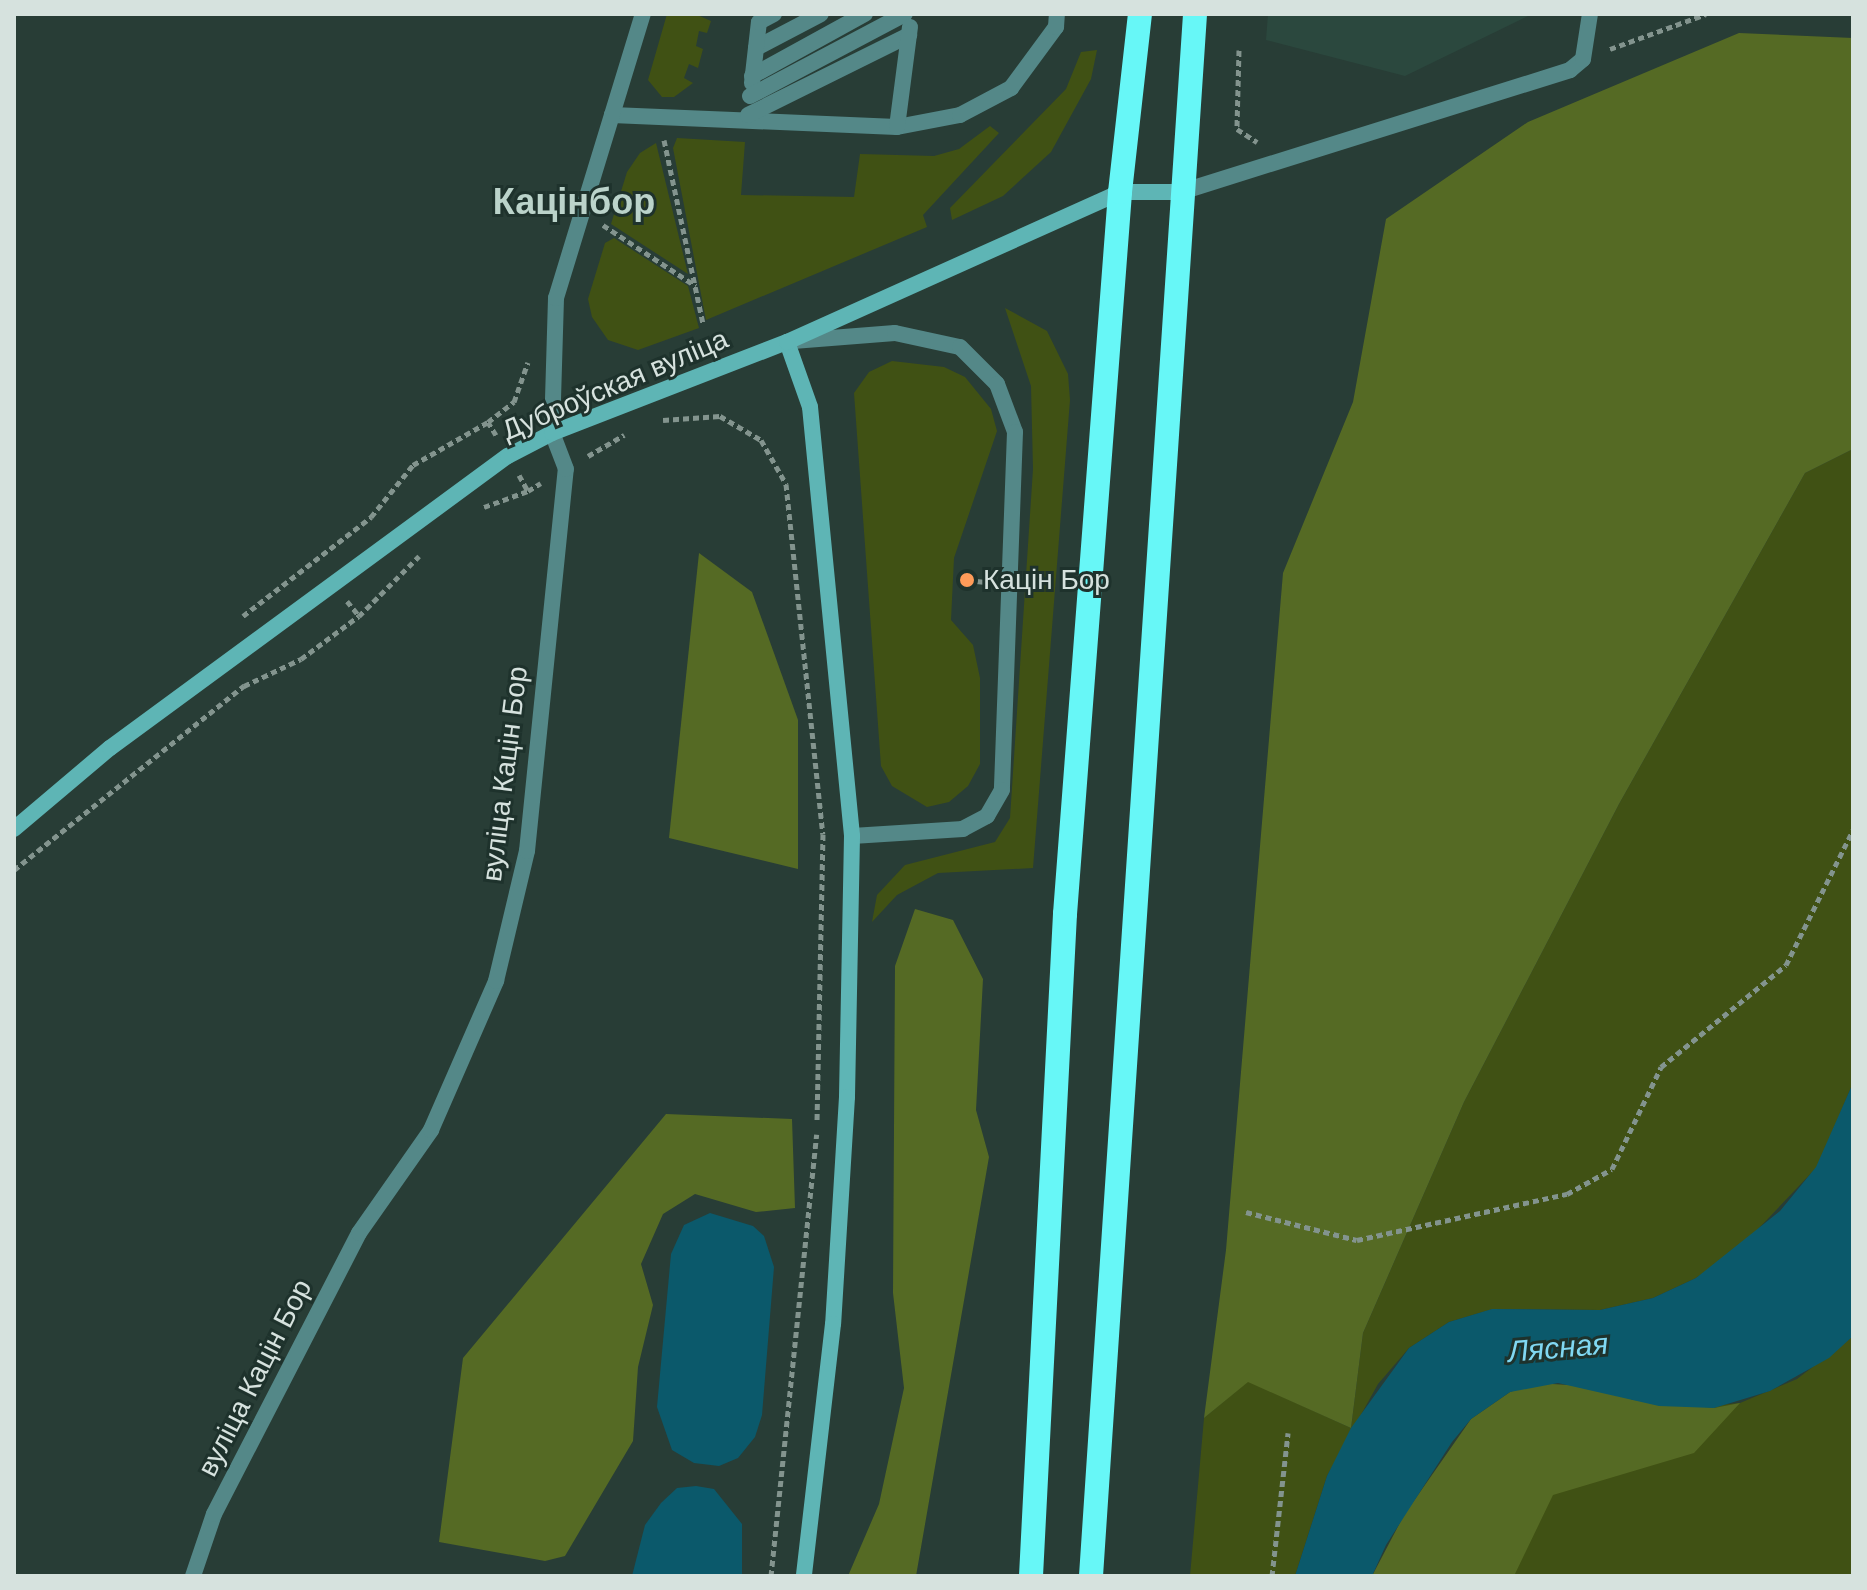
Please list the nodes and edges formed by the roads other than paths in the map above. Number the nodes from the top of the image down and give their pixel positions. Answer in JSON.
{"nodes":[{"id":1,"x":643,"y":14,"type":"edge"},
{"id":2,"x":774,"y":14,"type":"edge"},
{"id":3,"x":821,"y":14,"type":"edge"},
{"id":4,"x":865,"y":14,"type":"edge"},
{"id":5,"x":905,"y":14,"type":"edge"},
{"id":6,"x":912,"y":14,"type":"edge"},
{"id":7,"x":1057,"y":14,"type":"edge"},
{"id":8,"x":1140,"y":14,"type":"edge"},
{"id":9,"x":1195,"y":14,"type":"edge"},
{"id":10,"x":1590,"y":14,"type":"edge"},
{"id":11,"x":909,"y":35,"type":"junction"},
{"id":12,"x":756,"y":48,"type":"junction"},
{"id":13,"x":752,"y":76,"type":"junction"},
{"id":14,"x":750,"y":96,"type":"junction"},
{"id":15,"x":612,"y":115,"type":"junction"},
{"id":16,"x":747,"y":119,"type":"junction"},
{"id":17,"x":897,"y":127,"type":"junction"},
{"id":18,"x":1120,"y":192,"type":"junction"},
{"id":19,"x":1181,"y":192,"type":"junction"},
{"id":20,"x":787,"y":342,"type":"junction"},
{"id":21,"x":552,"y":433,"type":"junction"},
{"id":22,"x":14,"y":829,"type":"edge"},
{"id":23,"x":852,"y":836,"type":"junction"},
{"id":24,"x":193,"y":1576,"type":"edge"},
{"id":25,"x":804,"y":1576,"type":"edge"},
{"id":26,"x":1031,"y":1576,"type":"edge"},
{"id":27,"x":1091,"y":1576,"type":"edge"}],
"edges":[{"from":1,"to":15,"type":"street","name":"вуліца Кацін Бор"},
{"from":2,"to":12,"type":"street"},
{"from":3,"to":12,"type":"street"},
{"from":4,"to":13,"type":"street"},
{"from":5,"to":14,"type":"street"},
{"from":6,"to":11,"type":"street"},
{"from":7,"to":17,"type":"street"},
{"from":8,"to":18,"type":"highway"},
{"from":9,"to":19,"type":"highway"},
{"from":10,"to":19,"type":"street"},
{"from":11,"to":16,"type":"street"},
{"from":11,"to":17,"type":"street"},
{"from":12,"to":13,"type":"street"},
{"from":13,"to":14,"type":"street"},
{"from":14,"to":16,"type":"street"},
{"from":15,"to":16,"type":"street"},
{"from":15,"to":21,"type":"street","name":"вуліца Кацін Бор"},
{"from":16,"to":17,"type":"street"},
{"from":18,"to":19,"type":"main road","name":"Дуброўская вуліца"},
{"from":18,"to":20,"type":"main road","name":"Дуброўская вуліца"},
{"from":18,"to":26,"type":"highway"},
{"from":19,"to":27,"type":"highway"},
{"from":20,"to":21,"type":"main road","name":"Дуброўская вуліца"},
{"from":20,"to":23,"type":"main road"},
{"from":20,"to":23,"type":"street"},
{"from":21,"to":22,"type":"main road","name":"Дуброўская вуліца"},
{"from":21,"to":24,"type":"street","name":"вуліца Кацін Бор"},
{"from":23,"to":25,"type":"main road"}]}
